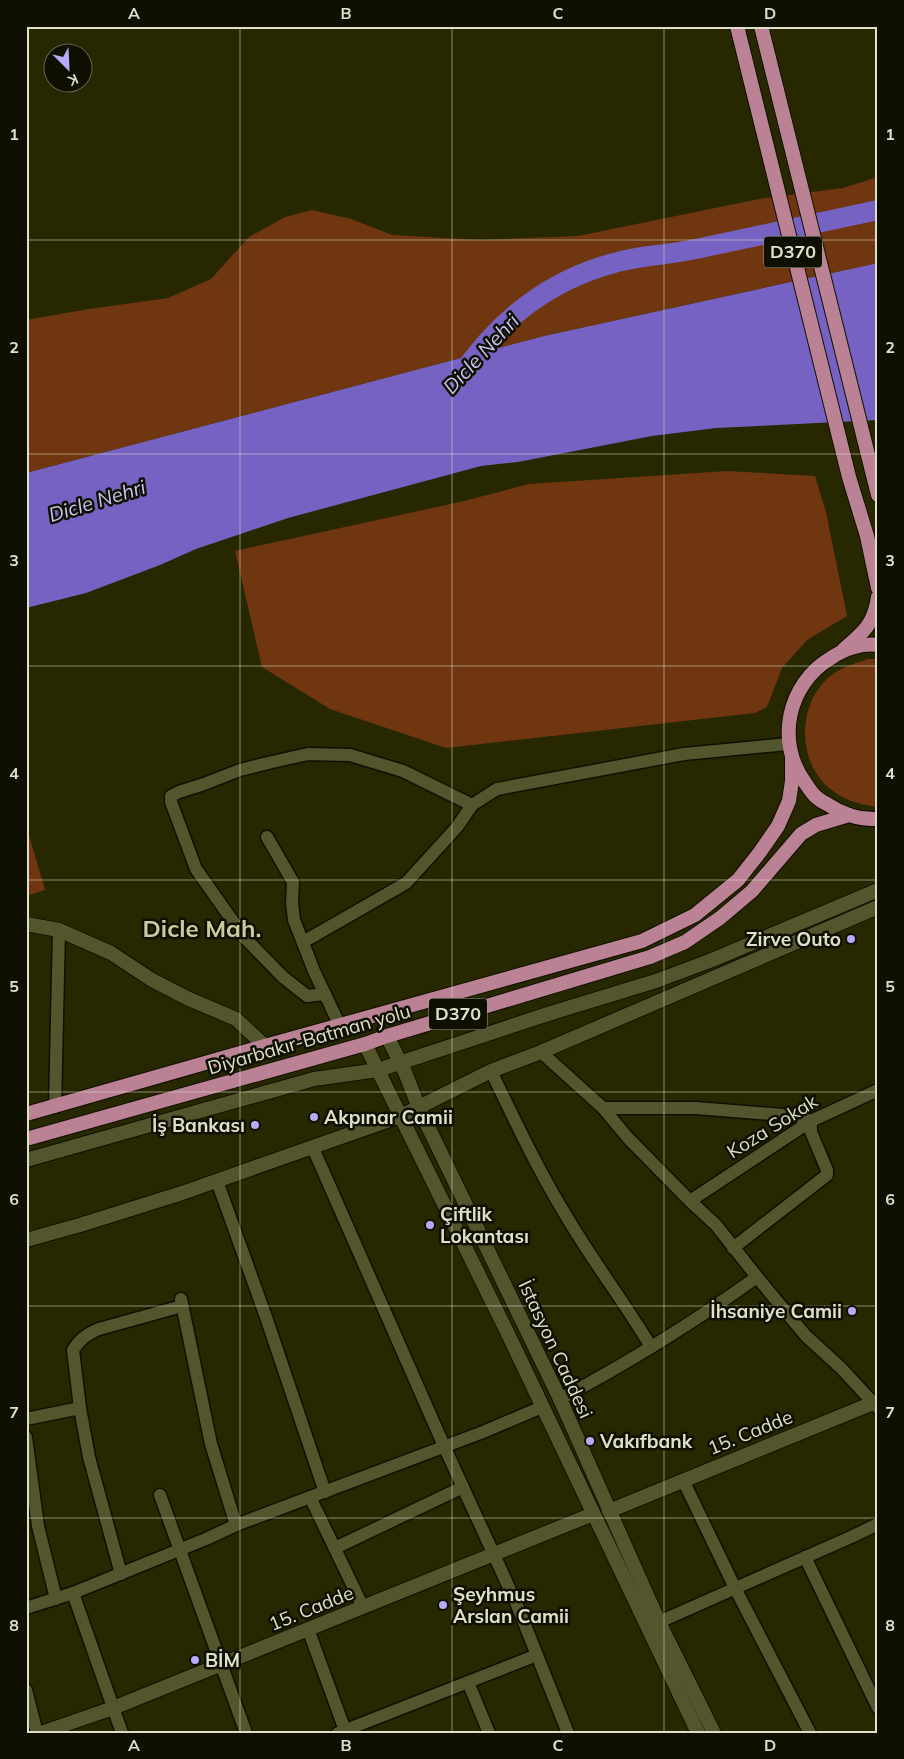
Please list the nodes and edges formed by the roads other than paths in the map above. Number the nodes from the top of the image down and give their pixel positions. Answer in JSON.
{"nodes":[{"id":1,"x":738,"y":26,"type":"edge"},
{"id":2,"x":761,"y":26,"type":"edge"},
{"id":3,"x":878,"y":495,"type":"edge"},
{"id":4,"x":878,"y":588,"type":"edge"},
{"id":5,"x":878,"y":597,"type":"edge"},
{"id":6,"x":878,"y":644,"type":"edge"},
{"id":7,"x":843,"y":650,"type":"junction"},
{"id":8,"x":790,"y":751,"type":"junction"},
{"id":9,"x":472,"y":805,"type":"junction"},
{"id":10,"x":849,"y":815,"type":"junction"},
{"id":11,"x":874,"y":821,"type":"edge"},
{"id":12,"x":267,"y":837,"type":"dead end"},
{"id":13,"x":878,"y":890,"type":"edge"},
{"id":14,"x":878,"y":907,"type":"edge"},
{"id":15,"x":26,"y":924,"type":"edge"},
{"id":16,"x":59,"y":930,"type":"junction"},
{"id":17,"x":303,"y":942,"type":"junction"},
{"id":18,"x":325,"y":994,"type":"junction"},
{"id":19,"x":340,"y":1026,"type":"junction"},
{"id":20,"x":387,"y":1036,"type":"junction"},
{"id":21,"x":365,"y":1044,"type":"junction"},
{"id":22,"x":266,"y":1046,"type":"junction"},
{"id":23,"x":541,"y":1052,"type":"junction"},
{"id":24,"x":400,"y":1062,"type":"junction"},
{"id":25,"x":378,"y":1070,"type":"junction"},
{"id":26,"x":491,"y":1071,"type":"junction"},
{"id":27,"x":878,"y":1090,"type":"edge"},
{"id":28,"x":55,"y":1107,"type":"junction"},
{"id":29,"x":419,"y":1108,"type":"junction"},
{"id":30,"x":603,"y":1108,"type":"junction"},
{"id":31,"x":26,"y":1114,"type":"edge"},
{"id":32,"x":402,"y":1116,"type":"junction"},
{"id":33,"x":812,"y":1121,"type":"junction"},
{"id":34,"x":26,"y":1140,"type":"edge"},
{"id":35,"x":314,"y":1148,"type":"junction"},
{"id":36,"x":26,"y":1160,"type":"edge"},
{"id":37,"x":217,"y":1181,"type":"junction"},
{"id":38,"x":690,"y":1201,"type":"junction"},
{"id":39,"x":26,"y":1240,"type":"edge"},
{"id":40,"x":734,"y":1248,"type":"junction"},
{"id":41,"x":757,"y":1277,"type":"junction"},
{"id":42,"x":651,"y":1346,"type":"junction"},
{"id":43,"x":560,"y":1399,"type":"junction"},
{"id":44,"x":877,"y":1400,"type":"edge"},
{"id":45,"x":542,"y":1407,"type":"junction"},
{"id":46,"x":80,"y":1408,"type":"junction"},
{"id":47,"x":26,"y":1419,"type":"edge"},
{"id":48,"x":26,"y":1437,"type":"edge"},
{"id":49,"x":444,"y":1446,"type":"junction"},
{"id":50,"x":683,"y":1480,"type":"junction"},
{"id":51,"x":463,"y":1487,"type":"junction"},
{"id":52,"x":325,"y":1492,"type":"junction"},
{"id":53,"x":160,"y":1495,"type":"dead end"},
{"id":54,"x":310,"y":1497,"type":"junction"},
{"id":55,"x":609,"y":1511,"type":"junction"},
{"id":56,"x":593,"y":1514,"type":"junction"},
{"id":57,"x":878,"y":1524,"type":"edge"},
{"id":58,"x":236,"y":1525,"type":"junction"},
{"id":59,"x":335,"y":1548,"type":"junction"},
{"id":60,"x":180,"y":1549,"type":"junction"},
{"id":61,"x":493,"y":1554,"type":"junction"},
{"id":62,"x":805,"y":1557,"type":"junction"},
{"id":63,"x":121,"y":1574,"type":"junction"},
{"id":64,"x":735,"y":1588,"type":"junction"},
{"id":65,"x":73,"y":1593,"type":"junction"},
{"id":66,"x":56,"y":1599,"type":"junction"},
{"id":67,"x":363,"y":1607,"type":"junction"},
{"id":68,"x":26,"y":1608,"type":"edge"},
{"id":69,"x":659,"y":1622,"type":"junction"},
{"id":70,"x":308,"y":1629,"type":"junction"},
{"id":71,"x":537,"y":1655,"type":"junction"},
{"id":72,"x":221,"y":1665,"type":"junction"},
{"id":73,"x":468,"y":1682,"type":"junction"},
{"id":74,"x":26,"y":1690,"type":"edge"},
{"id":75,"x":113,"y":1708,"type":"junction"},
{"id":76,"x":878,"y":1708,"type":"edge"},
{"id":77,"x":343,"y":1732,"type":"edge"},
{"id":78,"x":37,"y":1733,"type":"edge"},
{"id":79,"x":41,"y":1733,"type":"edge"},
{"id":80,"x":122,"y":1733,"type":"edge"},
{"id":81,"x":246,"y":1733,"type":"edge"},
{"id":82,"x":489,"y":1733,"type":"edge"},
{"id":83,"x":568,"y":1733,"type":"edge"},
{"id":84,"x":698,"y":1733,"type":"edge"},
{"id":85,"x":714,"y":1733,"type":"edge"},
{"id":86,"x":810,"y":1733,"type":"edge"}],
"edges":[{"from":1,"to":4,"type":"highway","number":"D370"},
{"from":2,"to":3,"type":"highway","number":"D370"},
{"from":5,"to":7,"type":"highway"},
{"from":6,"to":7,"type":"highway"},
{"from":7,"to":8,"type":"highway","name":"Diyarbakır-Batman yolu"},
{"from":8,"to":9,"type":"street"},
{"from":8,"to":10,"type":"highway"},
{"from":8,"to":19,"type":"highway","name":"Diyarbakır-Batman yolu","number":"D370"},
{"from":9,"to":17,"type":"street"},
{"from":9,"to":18,"type":"street"},
{"from":10,"to":11,"type":"highway"},
{"from":10,"to":20,"type":"highway","name":"Diyarbakır-Batman yolu","number":"D370"},
{"from":12,"to":17,"type":"street"},
{"from":13,"to":24,"type":"street"},
{"from":14,"to":23,"type":"street"},
{"from":15,"to":16,"type":"street"},
{"from":16,"to":22,"type":"street"},
{"from":16,"to":28,"type":"street"},
{"from":17,"to":18,"type":"street"},
{"from":18,"to":19,"type":"street"},
{"from":19,"to":22,"type":"highway","name":"Diyarbakır-Batman yolu","number":"D370"},
{"from":20,"to":21,"type":"highway","name":"Diyarbakır-Batman yolu","number":"D370"},
{"from":20,"to":24,"type":"street","name":"İstasyon Caddesi"},
{"from":21,"to":25,"type":"street","name":"İstasyon Caddesi"},
{"from":21,"to":34,"type":"highway","name":"Diyarbakır-Batman yolu","number":"D370"},
{"from":22,"to":28,"type":"highway","name":"Diyarbakır-Batman yolu","number":"D370"},
{"from":23,"to":26,"type":"street"},
{"from":23,"to":30,"type":"street"},
{"from":24,"to":25,"type":"street"},
{"from":24,"to":29,"type":"street","name":"İstasyon Caddesi"},
{"from":25,"to":32,"type":"street","name":"İstasyon Caddesi"},
{"from":25,"to":36,"type":"street"},
{"from":26,"to":29,"type":"street"},
{"from":26,"to":42,"type":"street"},
{"from":27,"to":33,"type":"street","name":"Koza Sokak"},
{"from":28,"to":31,"type":"highway","name":"Diyarbakır-Batman yolu","number":"D370"},
{"from":29,"to":32,"type":"street"},
{"from":29,"to":43,"type":"street","name":"İstasyon Caddesi"},
{"from":30,"to":33,"type":"street"},
{"from":30,"to":38,"type":"street"},
{"from":32,"to":35,"type":"street"},
{"from":32,"to":45,"type":"street","name":"İstasyon Caddesi"},
{"from":33,"to":38,"type":"street","name":"Koza Sokak"},
{"from":33,"to":40,"type":"street"},
{"from":35,"to":37,"type":"street"},
{"from":35,"to":49,"type":"street"},
{"from":37,"to":39,"type":"street"},
{"from":37,"to":52,"type":"street"},
{"from":38,"to":40,"type":"street"},
{"from":40,"to":41,"type":"street"},
{"from":41,"to":42,"type":"street"},
{"from":41,"to":44,"type":"street"},
{"from":42,"to":43,"type":"street"},
{"from":43,"to":55,"type":"street","name":"İstasyon Caddesi"},
{"from":44,"to":50,"type":"street","name":"15. Cadde"},
{"from":45,"to":49,"type":"street"},
{"from":45,"to":56,"type":"street","name":"İstasyon Caddesi"},
{"from":46,"to":47,"type":"street"},
{"from":46,"to":58,"type":"street"},
{"from":46,"to":63,"type":"street"},
{"from":48,"to":66,"type":"street"},
{"from":49,"to":51,"type":"street"},
{"from":49,"to":52,"type":"street"},
{"from":50,"to":55,"type":"street","name":"15. Cadde"},
{"from":50,"to":64,"type":"street"},
{"from":51,"to":59,"type":"street"},
{"from":51,"to":61,"type":"street"},
{"from":52,"to":54,"type":"street"},
{"from":53,"to":60,"type":"street"},
{"from":54,"to":58,"type":"street"},
{"from":54,"to":59,"type":"street"},
{"from":55,"to":69,"type":"street","name":"İstasyon Caddesi"},
{"from":56,"to":61,"type":"street","name":"15. Cadde"},
{"from":56,"to":84,"type":"street","name":"İstasyon Caddesi"},
{"from":57,"to":62,"type":"street"},
{"from":58,"to":60,"type":"street"},
{"from":59,"to":67,"type":"street"},
{"from":60,"to":63,"type":"street"},
{"from":60,"to":72,"type":"street"},
{"from":61,"to":67,"type":"street","name":"15. Cadde"},
{"from":61,"to":71,"type":"street"},
{"from":62,"to":64,"type":"street"},
{"from":62,"to":76,"type":"street"},
{"from":63,"to":65,"type":"street"},
{"from":64,"to":69,"type":"street"},
{"from":64,"to":86,"type":"street"},
{"from":65,"to":66,"type":"street"},
{"from":65,"to":75,"type":"street"},
{"from":66,"to":68,"type":"street"},
{"from":67,"to":70,"type":"street","name":"15. Cadde"},
{"from":69,"to":85,"type":"street","name":"İstasyon Caddesi"},
{"from":70,"to":72,"type":"street","name":"15. Cadde"},
{"from":70,"to":77,"type":"street"},
{"from":71,"to":73,"type":"street"},
{"from":71,"to":83,"type":"street"},
{"from":72,"to":75,"type":"street","name":"15. Cadde"},
{"from":72,"to":81,"type":"street"},
{"from":73,"to":77,"type":"street"},
{"from":73,"to":82,"type":"street"},
{"from":74,"to":78,"type":"street"},
{"from":75,"to":79,"type":"street","name":"15. Cadde"},
{"from":75,"to":80,"type":"street"}]}
